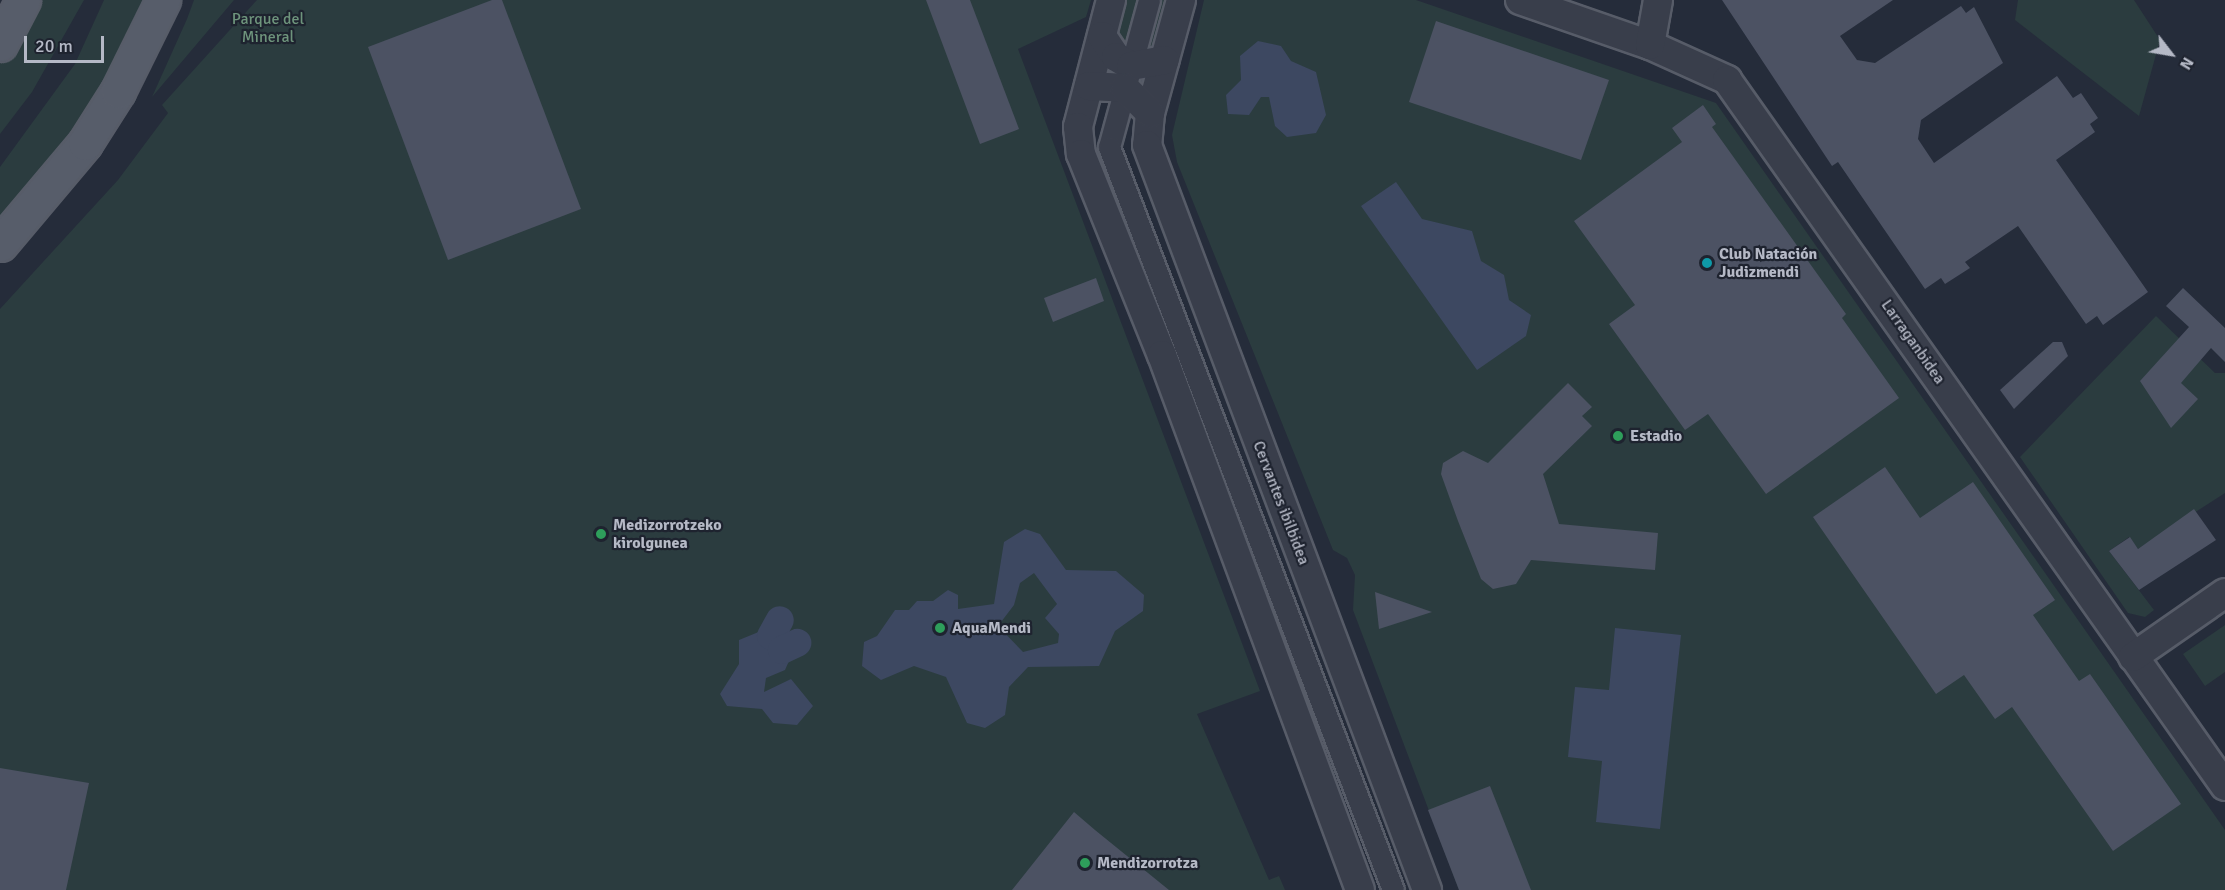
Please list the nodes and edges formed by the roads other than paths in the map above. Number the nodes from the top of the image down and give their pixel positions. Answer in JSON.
{"nodes":[{"id":1,"x":23,"y":0,"type":"edge"},
{"id":2,"x":163,"y":0,"type":"edge"},
{"id":3,"x":1112,"y":0,"type":"edge"},
{"id":4,"x":1149,"y":0,"type":"edge"},
{"id":5,"x":1181,"y":0,"type":"edge"},
{"id":6,"x":1520,"y":0,"type":"edge"},
{"id":7,"x":1658,"y":0,"type":"edge"},
{"id":8,"x":1102,"y":36,"type":"junction"},
{"id":9,"x":0,"y":44,"type":"edge"},
{"id":10,"x":1650,"y":45,"type":"junction"},
{"id":11,"x":1164,"y":60,"type":"junction"},
{"id":12,"x":1128,"y":77,"type":"junction"},
{"id":13,"x":1089,"y":86,"type":"junction"},
{"id":14,"x":1149,"y":113,"type":"junction"},
{"id":15,"x":0,"y":244,"type":"edge"},
{"id":16,"x":2225,"y":593,"type":"edge"},
{"id":17,"x":2133,"y":657,"type":"junction"},
{"id":18,"x":2225,"y":786,"type":"edge"},
{"id":19,"x":1360,"y":890,"type":"edge"},
{"id":20,"x":1393,"y":890,"type":"edge"},
{"id":21,"x":1427,"y":890,"type":"edge"}],
"edges":[{"from":1,"to":9,"type":"main road"},
{"from":2,"to":15,"type":"main road"},
{"from":3,"to":8,"type":"street"},
{"from":4,"to":12,"type":"street"},
{"from":5,"to":11,"type":"street","name":"Cervantes ibilbidea"},
{"from":6,"to":10,"type":"street","name":"Larraganbidea"},
{"from":7,"to":10,"type":"street"},
{"from":8,"to":12,"type":"street"},
{"from":8,"to":13,"type":"street"},
{"from":10,"to":17,"type":"street","name":"Larraganbidea"},
{"from":11,"to":12,"type":"street"},
{"from":11,"to":14,"type":"street","name":"Cervantes ibilbidea"},
{"from":12,"to":13,"type":"street"},
{"from":12,"to":14,"type":"street"},
{"from":12,"to":20,"type":"street","name":"Cervantes ibilbidea"},
{"from":13,"to":19,"type":"street"},
{"from":14,"to":21,"type":"street","name":"Cervantes ibilbidea"},
{"from":16,"to":17,"type":"street"},
{"from":17,"to":18,"type":"street","name":"Larraganbidea"}]}
